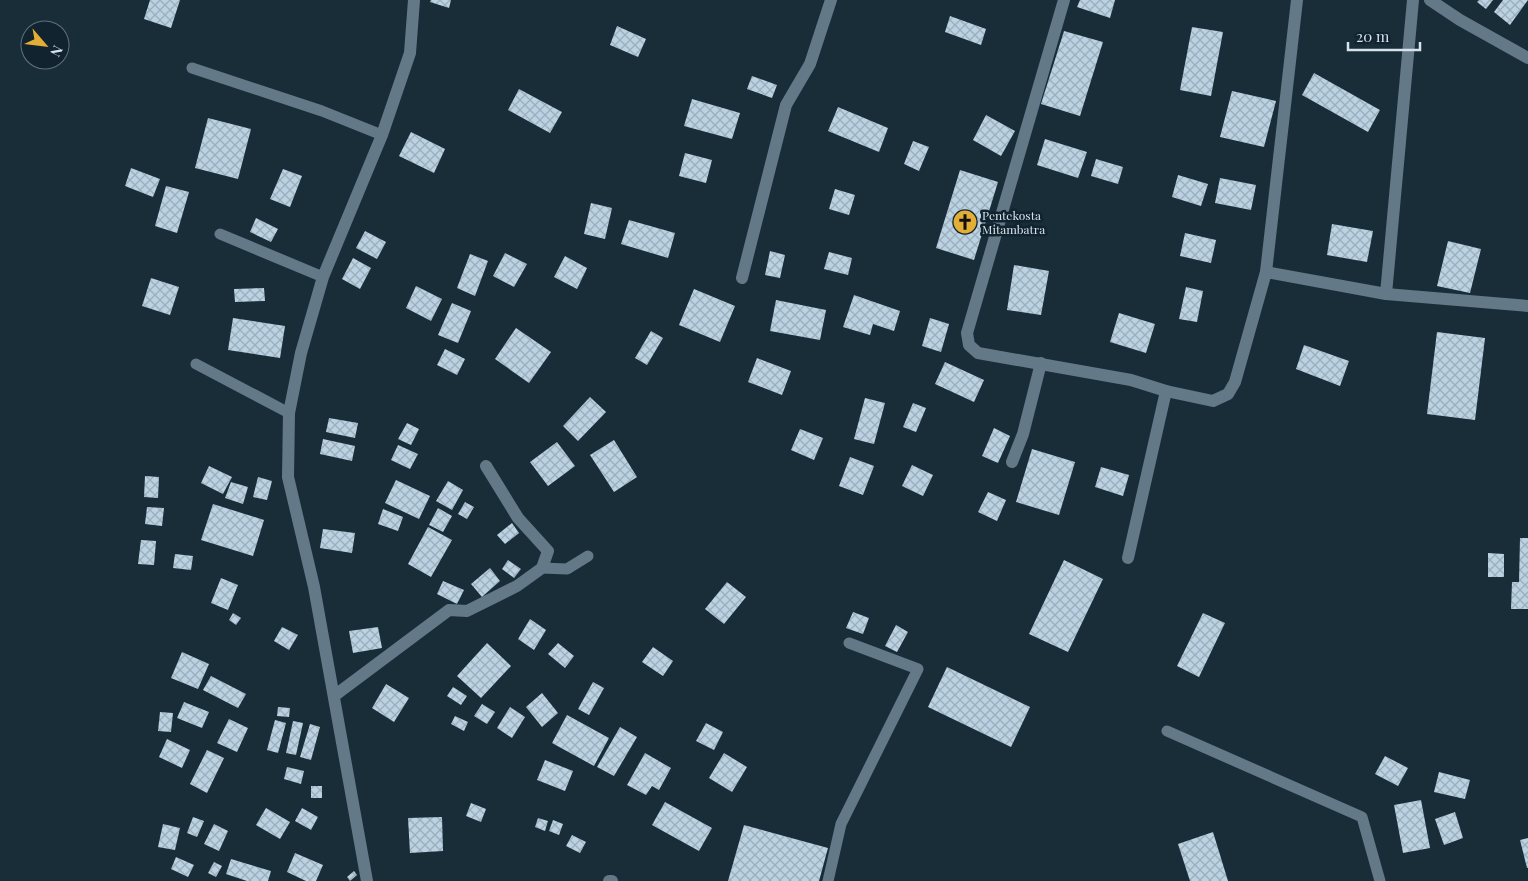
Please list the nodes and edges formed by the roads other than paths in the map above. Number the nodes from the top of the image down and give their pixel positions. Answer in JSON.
{"nodes":[{"id":1,"x":414,"y":0,"type":"edge"},
{"id":2,"x":831,"y":0,"type":"edge"},
{"id":3,"x":1064,"y":0,"type":"edge"},
{"id":4,"x":1297,"y":0,"type":"edge"},
{"id":5,"x":1413,"y":0,"type":"edge"},
{"id":6,"x":1430,"y":0,"type":"edge"},
{"id":7,"x":1528,"y":58,"type":"edge"},
{"id":8,"x":192,"y":68,"type":"dead end"},
{"id":9,"x":382,"y":135,"type":"junction"},
{"id":10,"x":220,"y":234,"type":"dead end"},
{"id":11,"x":1266,"y":272,"type":"junction"},
{"id":12,"x":323,"y":277,"type":"junction"},
{"id":13,"x":742,"y":278,"type":"dead end"},
{"id":14,"x":1386,"y":294,"type":"junction"},
{"id":15,"x":1528,"y":306,"type":"edge"},
{"id":16,"x":1041,"y":363,"type":"junction"},
{"id":17,"x":196,"y":364,"type":"dead end"},
{"id":18,"x":1166,"y":391,"type":"junction"},
{"id":19,"x":289,"y":413,"type":"junction"},
{"id":20,"x":1012,"y":462,"type":"dead end"},
{"id":21,"x":486,"y":466,"type":"dead end"},
{"id":22,"x":588,"y":556,"type":"dead end"},
{"id":23,"x":1128,"y":558,"type":"dead end"},
{"id":24,"x":542,"y":568,"type":"junction"},
{"id":25,"x":849,"y":643,"type":"dead end"},
{"id":26,"x":334,"y":696,"type":"junction"},
{"id":27,"x":1167,"y":731,"type":"dead end"},
{"id":28,"x":367,"y":881,"type":"edge"},
{"id":29,"x":828,"y":881,"type":"edge"},
{"id":30,"x":1380,"y":881,"type":"edge"}],
"edges":[{"from":1,"to":9,"type":"street"},
{"from":2,"to":13,"type":"street"},
{"from":3,"to":16,"type":"street"},
{"from":4,"to":11,"type":"street"},
{"from":5,"to":14,"type":"street"},
{"from":6,"to":7,"type":"street"},
{"from":8,"to":9,"type":"lane"},
{"from":9,"to":12,"type":"street"},
{"from":10,"to":12,"type":"lane"},
{"from":11,"to":14,"type":"street"},
{"from":11,"to":18,"type":"street"},
{"from":12,"to":19,"type":"street"},
{"from":14,"to":15,"type":"street"},
{"from":16,"to":18,"type":"street"},
{"from":16,"to":20,"type":"street"},
{"from":17,"to":19,"type":"lane"},
{"from":18,"to":23,"type":"street"},
{"from":19,"to":26,"type":"street"},
{"from":21,"to":24,"type":"street"},
{"from":22,"to":24,"type":"lane"},
{"from":24,"to":26,"type":"street"},
{"from":25,"to":29,"type":"lane"},
{"from":26,"to":28,"type":"street"},
{"from":27,"to":30,"type":"lane"}]}
